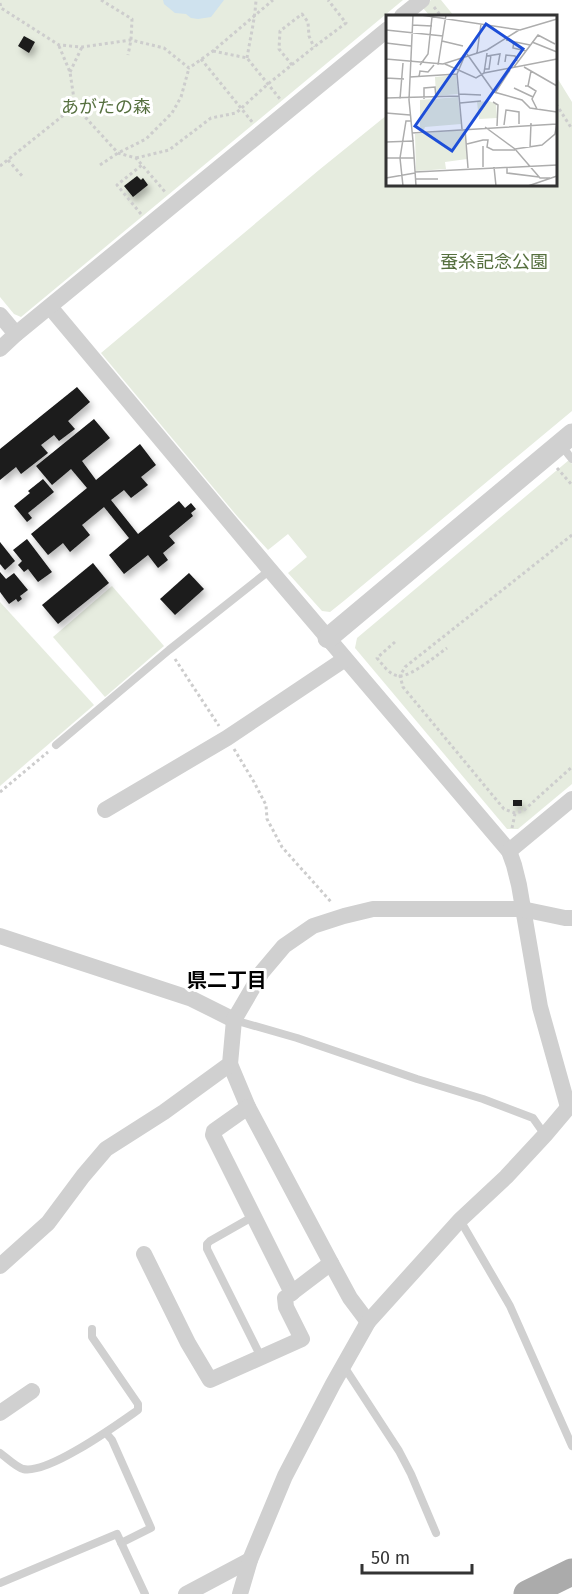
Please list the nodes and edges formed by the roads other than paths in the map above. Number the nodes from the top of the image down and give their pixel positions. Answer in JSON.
{"nodes":[{"id":1,"x":422,"y":0,"type":"edge"},
{"id":2,"x":403,"y":15,"type":"edge"},
{"id":3,"x":386,"y":30,"type":"edge"},
{"id":4,"x":50,"y":307,"type":"junction"},
{"id":5,"x":0,"y":315,"type":"edge"},
{"id":6,"x":16,"y":334,"type":"junction"},
{"id":7,"x":0,"y":349,"type":"edge"},
{"id":8,"x":568,"y":445,"type":"edge"},
{"id":9,"x":270,"y":570,"type":"junction"},
{"id":10,"x":328,"y":638,"type":"junction"},
{"id":11,"x":345,"y":659,"type":"junction"},
{"id":12,"x":56,"y":745,"type":"road end"},
{"id":13,"x":572,"y":799,"type":"edge"},
{"id":14,"x":105,"y":810,"type":"dead end"},
{"id":15,"x":509,"y":851,"type":"junction"},
{"id":16,"x":522,"y":909,"type":"junction"},
{"id":17,"x":572,"y":918,"type":"edge"},
{"id":18,"x":0,"y":936,"type":"edge"},
{"id":19,"x":234,"y":1020,"type":"junction"},
{"id":20,"x":230,"y":1064,"type":"junction"},
{"id":21,"x":570,"y":1105,"type":"edge"},
{"id":22,"x":248,"y":1107,"type":"junction"},
{"id":23,"x":545,"y":1135,"type":"junction"},
{"id":24,"x":254,"y":1216,"type":"junction"},
{"id":25,"x":460,"y":1220,"type":"junction"},
{"id":26,"x":144,"y":1254,"type":"dead end"},
{"id":27,"x":331,"y":1263,"type":"junction"},
{"id":28,"x":0,"y":1266,"type":"edge"},
{"id":29,"x":292,"y":1293,"type":"junction"},
{"id":30,"x":368,"y":1322,"type":"junction"},
{"id":31,"x":92,"y":1329,"type":"dead end"},
{"id":32,"x":261,"y":1357,"type":"junction"},
{"id":33,"x":343,"y":1365,"type":"junction"},
{"id":34,"x":32,"y":1391,"type":"dead end"},
{"id":35,"x":0,"y":1413,"type":"edge"},
{"id":36,"x":106,"y":1433,"type":"junction"},
{"id":37,"x":572,"y":1446,"type":"edge"},
{"id":38,"x":0,"y":1453,"type":"edge"},
{"id":39,"x":436,"y":1533,"type":"dead end"},
{"id":40,"x":121,"y":1543,"type":"junction"},
{"id":41,"x":250,"y":1560,"type":"junction"},
{"id":42,"x":572,"y":1572,"type":"edge"},
{"id":43,"x":0,"y":1582,"type":"edge"},
{"id":44,"x":146,"y":1594,"type":"edge"},
{"id":45,"x":186,"y":1594,"type":"edge"},
{"id":46,"x":240,"y":1594,"type":"edge"},
{"id":47,"x":527,"y":1594,"type":"edge"}],
"edges":[{"from":1,"to":2,"type":"street"},
{"from":3,"to":4,"type":"street"},
{"from":4,"to":6,"type":"street"},
{"from":4,"to":9,"type":"street"},
{"from":5,"to":6,"type":"street"},
{"from":6,"to":7,"type":"street"},
{"from":8,"to":10,"type":"street"},
{"from":9,"to":10,"type":"street"},
{"from":9,"to":12,"type":"lane"},
{"from":10,"to":11,"type":"street"},
{"from":11,"to":14,"type":"street"},
{"from":11,"to":15,"type":"street"},
{"from":13,"to":15,"type":"street"},
{"from":15,"to":16,"type":"street"},
{"from":16,"to":17,"type":"street"},
{"from":16,"to":19,"type":"street"},
{"from":16,"to":21,"type":"street"},
{"from":18,"to":19,"type":"street"},
{"from":19,"to":20,"type":"street"},
{"from":19,"to":23,"type":"lane"},
{"from":20,"to":22,"type":"street"},
{"from":20,"to":28,"type":"street"},
{"from":21,"to":23,"type":"street"},
{"from":22,"to":24,"type":"street"},
{"from":22,"to":27,"type":"street"},
{"from":23,"to":25,"type":"street"},
{"from":24,"to":29,"type":"street"},
{"from":24,"to":32,"type":"lane"},
{"from":25,"to":30,"type":"street"},
{"from":25,"to":37,"type":"lane"},
{"from":26,"to":32,"type":"street"},
{"from":27,"to":29,"type":"street"},
{"from":27,"to":30,"type":"street"},
{"from":29,"to":32,"type":"street"},
{"from":30,"to":33,"type":"street"},
{"from":31,"to":36,"type":"lane"},
{"from":33,"to":39,"type":"lane"},
{"from":33,"to":41,"type":"street"},
{"from":34,"to":35,"type":"street"},
{"from":36,"to":38,"type":"lane"},
{"from":36,"to":40,"type":"lane"},
{"from":40,"to":43,"type":"lane"},
{"from":40,"to":44,"type":"lane"},
{"from":41,"to":45,"type":"street"},
{"from":41,"to":46,"type":"street"},
{"from":42,"to":47,"type":"main road"}]}
